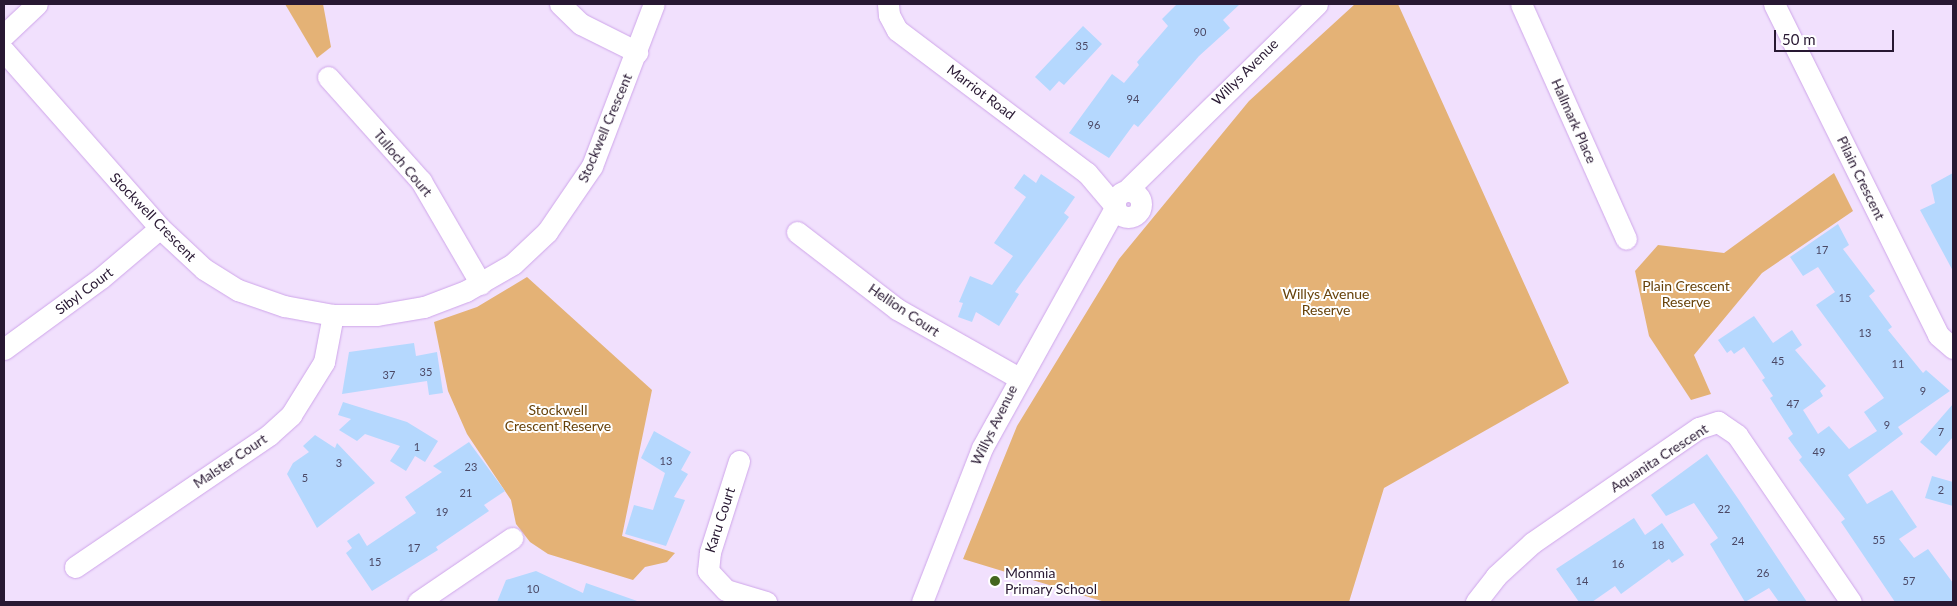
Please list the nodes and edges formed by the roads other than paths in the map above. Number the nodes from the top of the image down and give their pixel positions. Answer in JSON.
{"nodes":[{"id":1,"x":37,"y":4,"type":"edge"},
{"id":2,"x":560,"y":4,"type":"edge"},
{"id":3,"x":654,"y":4,"type":"edge"},
{"id":4,"x":888,"y":4,"type":"edge"},
{"id":5,"x":1317,"y":4,"type":"edge"},
{"id":6,"x":1521,"y":4,"type":"edge"},
{"id":7,"x":1774,"y":4,"type":"edge"},
{"id":8,"x":4,"y":35,"type":"edge"},
{"id":9,"x":4,"y":51,"type":"edge"},
{"id":10,"x":637,"y":52,"type":"junction"},
{"id":11,"x":328,"y":77,"type":"dead end"},
{"id":12,"x":1126,"y":202,"type":"junction"},
{"id":13,"x":160,"y":228,"type":"junction"},
{"id":14,"x":797,"y":232,"type":"dead end"},
{"id":15,"x":1626,"y":239,"type":"dead end"},
{"id":16,"x":481,"y":284,"type":"junction"},
{"id":17,"x":333,"y":315,"type":"junction"},
{"id":18,"x":1953,"y":348,"type":"edge"},
{"id":19,"x":4,"y":349,"type":"edge"},
{"id":20,"x":1017,"y":377,"type":"junction"},
{"id":21,"x":739,"y":461,"type":"dead end"},
{"id":22,"x":513,"y":538,"type":"dead end"},
{"id":23,"x":76,"y":567,"type":"dead end"},
{"id":24,"x":418,"y":602,"type":"edge"},
{"id":25,"x":766,"y":602,"type":"edge"},
{"id":26,"x":922,"y":602,"type":"edge"},
{"id":27,"x":1476,"y":602,"type":"edge"},
{"id":28,"x":1851,"y":602,"type":"edge"}],
"edges":[{"from":1,"to":8,"type":"street"},
{"from":2,"to":10,"type":"street"},
{"from":3,"to":10,"type":"street","name":"Stockwell Crescent"},
{"from":4,"to":12,"type":"street","name":"Marriot Road"},
{"from":5,"to":12,"type":"street","name":"Willys Avenue"},
{"from":6,"to":15,"type":"street","name":"Hallmark Place"},
{"from":7,"to":18,"type":"street","name":"Pilain Crescent"},
{"from":9,"to":13,"type":"street","name":"Stockwell Crescent"},
{"from":10,"to":16,"type":"street","name":"Stockwell Crescent"},
{"from":11,"to":16,"type":"street","name":"Tulloch Court"},
{"from":12,"to":20,"type":"street","name":"Willys Avenue"},
{"from":13,"to":17,"type":"street","name":"Stockwell Crescent"},
{"from":13,"to":19,"type":"street","name":"Sibyl Court"},
{"from":14,"to":20,"type":"street","name":"Hellion Court"},
{"from":16,"to":17,"type":"street","name":"Stockwell Crescent"},
{"from":17,"to":23,"type":"street","name":"Malster Court"},
{"from":20,"to":26,"type":"street","name":"Willys Avenue"},
{"from":21,"to":25,"type":"street","name":"Karu Court"},
{"from":22,"to":24,"type":"street"},
{"from":27,"to":28,"type":"street","name":"Aquanita Crescent"}]}
